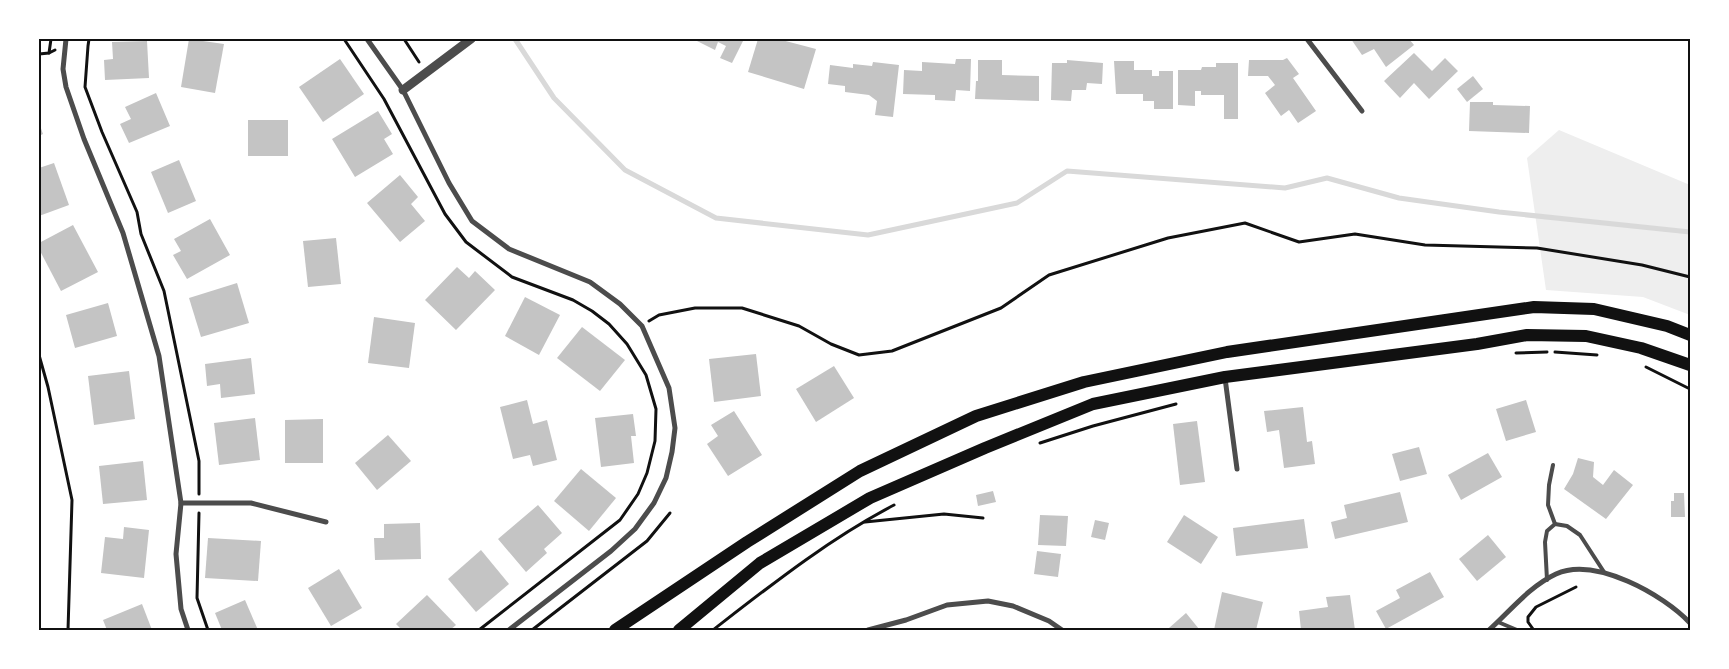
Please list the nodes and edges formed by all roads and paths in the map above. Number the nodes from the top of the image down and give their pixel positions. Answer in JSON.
{"nodes":[{"id":1,"x":51,"y":39,"type":"edge"},
{"id":2,"x":66,"y":39,"type":"edge"},
{"id":3,"x":90,"y":39,"type":"edge"},
{"id":4,"x":344,"y":39,"type":"edge"},
{"id":5,"x":367,"y":39,"type":"edge"},
{"id":6,"x":404,"y":39,"type":"edge"},
{"id":7,"x":471,"y":39,"type":"edge"},
{"id":8,"x":1307,"y":39,"type":"edge"},
{"id":9,"x":88,"y":46,"type":"dead end"},
{"id":10,"x":49,"y":53,"type":"dead end"},
{"id":11,"x":419,"y":62,"type":"dead end"},
{"id":12,"x":403,"y":90,"type":"junction"},
{"id":13,"x":1362,"y":111,"type":"dead end"},
{"id":14,"x":1690,"y":277,"type":"edge"},
{"id":15,"x":642,"y":326,"type":"junction"},
{"id":16,"x":1690,"y":335,"type":"edge"},
{"id":17,"x":1511,"y":354,"type":"dead end"},
{"id":18,"x":39,"y":355,"type":"edge"},
{"id":19,"x":1602,"y":355,"type":"dead end"},
{"id":20,"x":1641,"y":364,"type":"dead end"},
{"id":21,"x":1690,"y":365,"type":"edge"},
{"id":22,"x":1225,"y":377,"type":"junction"},
{"id":23,"x":1690,"y":389,"type":"edge"},
{"id":24,"x":1182,"y":402,"type":"dead end"},
{"id":25,"x":1036,"y":444,"type":"dead end"},
{"id":26,"x":1553,"y":465,"type":"dead end"},
{"id":27,"x":1237,"y":469,"type":"dead end"},
{"id":28,"x":902,"y":502,"type":"dead end"},
{"id":29,"x":181,"y":503,"type":"junction"},
{"id":30,"x":670,"y":513,"type":"dead end"},
{"id":31,"x":983,"y":518,"type":"dead end"},
{"id":32,"x":326,"y":522,"type":"dead end"},
{"id":33,"x":862,"y":523,"type":"junction"},
{"id":34,"x":1555,"y":524,"type":"junction"},
{"id":35,"x":1604,"y":572,"type":"junction"},
{"id":36,"x":1546,"y":580,"type":"junction"},
{"id":37,"x":1576,"y":587,"type":"dead end"},
{"id":38,"x":1498,"y":622,"type":"junction"},
{"id":39,"x":1690,"y":623,"type":"edge"},
{"id":40,"x":1533,"y":628,"type":"dead end"},
{"id":41,"x":68,"y":630,"type":"edge"},
{"id":42,"x":188,"y":630,"type":"edge"},
{"id":43,"x":479,"y":630,"type":"edge"},
{"id":44,"x":510,"y":630,"type":"edge"},
{"id":45,"x":532,"y":630,"type":"edge"},
{"id":46,"x":615,"y":630,"type":"edge"},
{"id":47,"x":679,"y":630,"type":"edge"},
{"id":48,"x":713,"y":630,"type":"edge"},
{"id":49,"x":868,"y":630,"type":"edge"},
{"id":50,"x":1062,"y":630,"type":"edge"},
{"id":51,"x":1489,"y":630,"type":"edge"},
{"id":52,"x":1517,"y":630,"type":"edge"}],
"edges":[{"from":1,"to":10,"type":"path"},
{"from":2,"to":29,"type":"street"},
{"from":3,"to":9,"type":"path"},
{"from":4,"to":43,"type":"path"},
{"from":5,"to":12,"type":"street"},
{"from":6,"to":11,"type":"path"},
{"from":7,"to":12,"type":"street"},
{"from":8,"to":13,"type":"street"},
{"from":12,"to":15,"type":"street"},
{"from":14,"to":15,"type":"path"},
{"from":15,"to":44,"type":"street"},
{"from":16,"to":46,"type":"main road"},
{"from":17,"to":19,"type":"path"},
{"from":18,"to":41,"type":"path"},
{"from":20,"to":23,"type":"path"},
{"from":21,"to":22,"type":"main road"},
{"from":22,"to":27,"type":"street"},
{"from":22,"to":47,"type":"main road"},
{"from":24,"to":25,"type":"path"},
{"from":26,"to":34,"type":"lane"},
{"from":28,"to":33,"type":"path"},
{"from":29,"to":32,"type":"street"},
{"from":29,"to":42,"type":"street"},
{"from":30,"to":45,"type":"path"},
{"from":31,"to":33,"type":"path"},
{"from":33,"to":48,"type":"path"},
{"from":34,"to":35,"type":"lane"},
{"from":34,"to":36,"type":"lane"},
{"from":35,"to":36,"type":"street"},
{"from":35,"to":39,"type":"street"},
{"from":36,"to":38,"type":"street"},
{"from":37,"to":40,"type":"path"},
{"from":38,"to":51,"type":"street"},
{"from":38,"to":52,"type":"lane"},
{"from":49,"to":50,"type":"street"}]}
